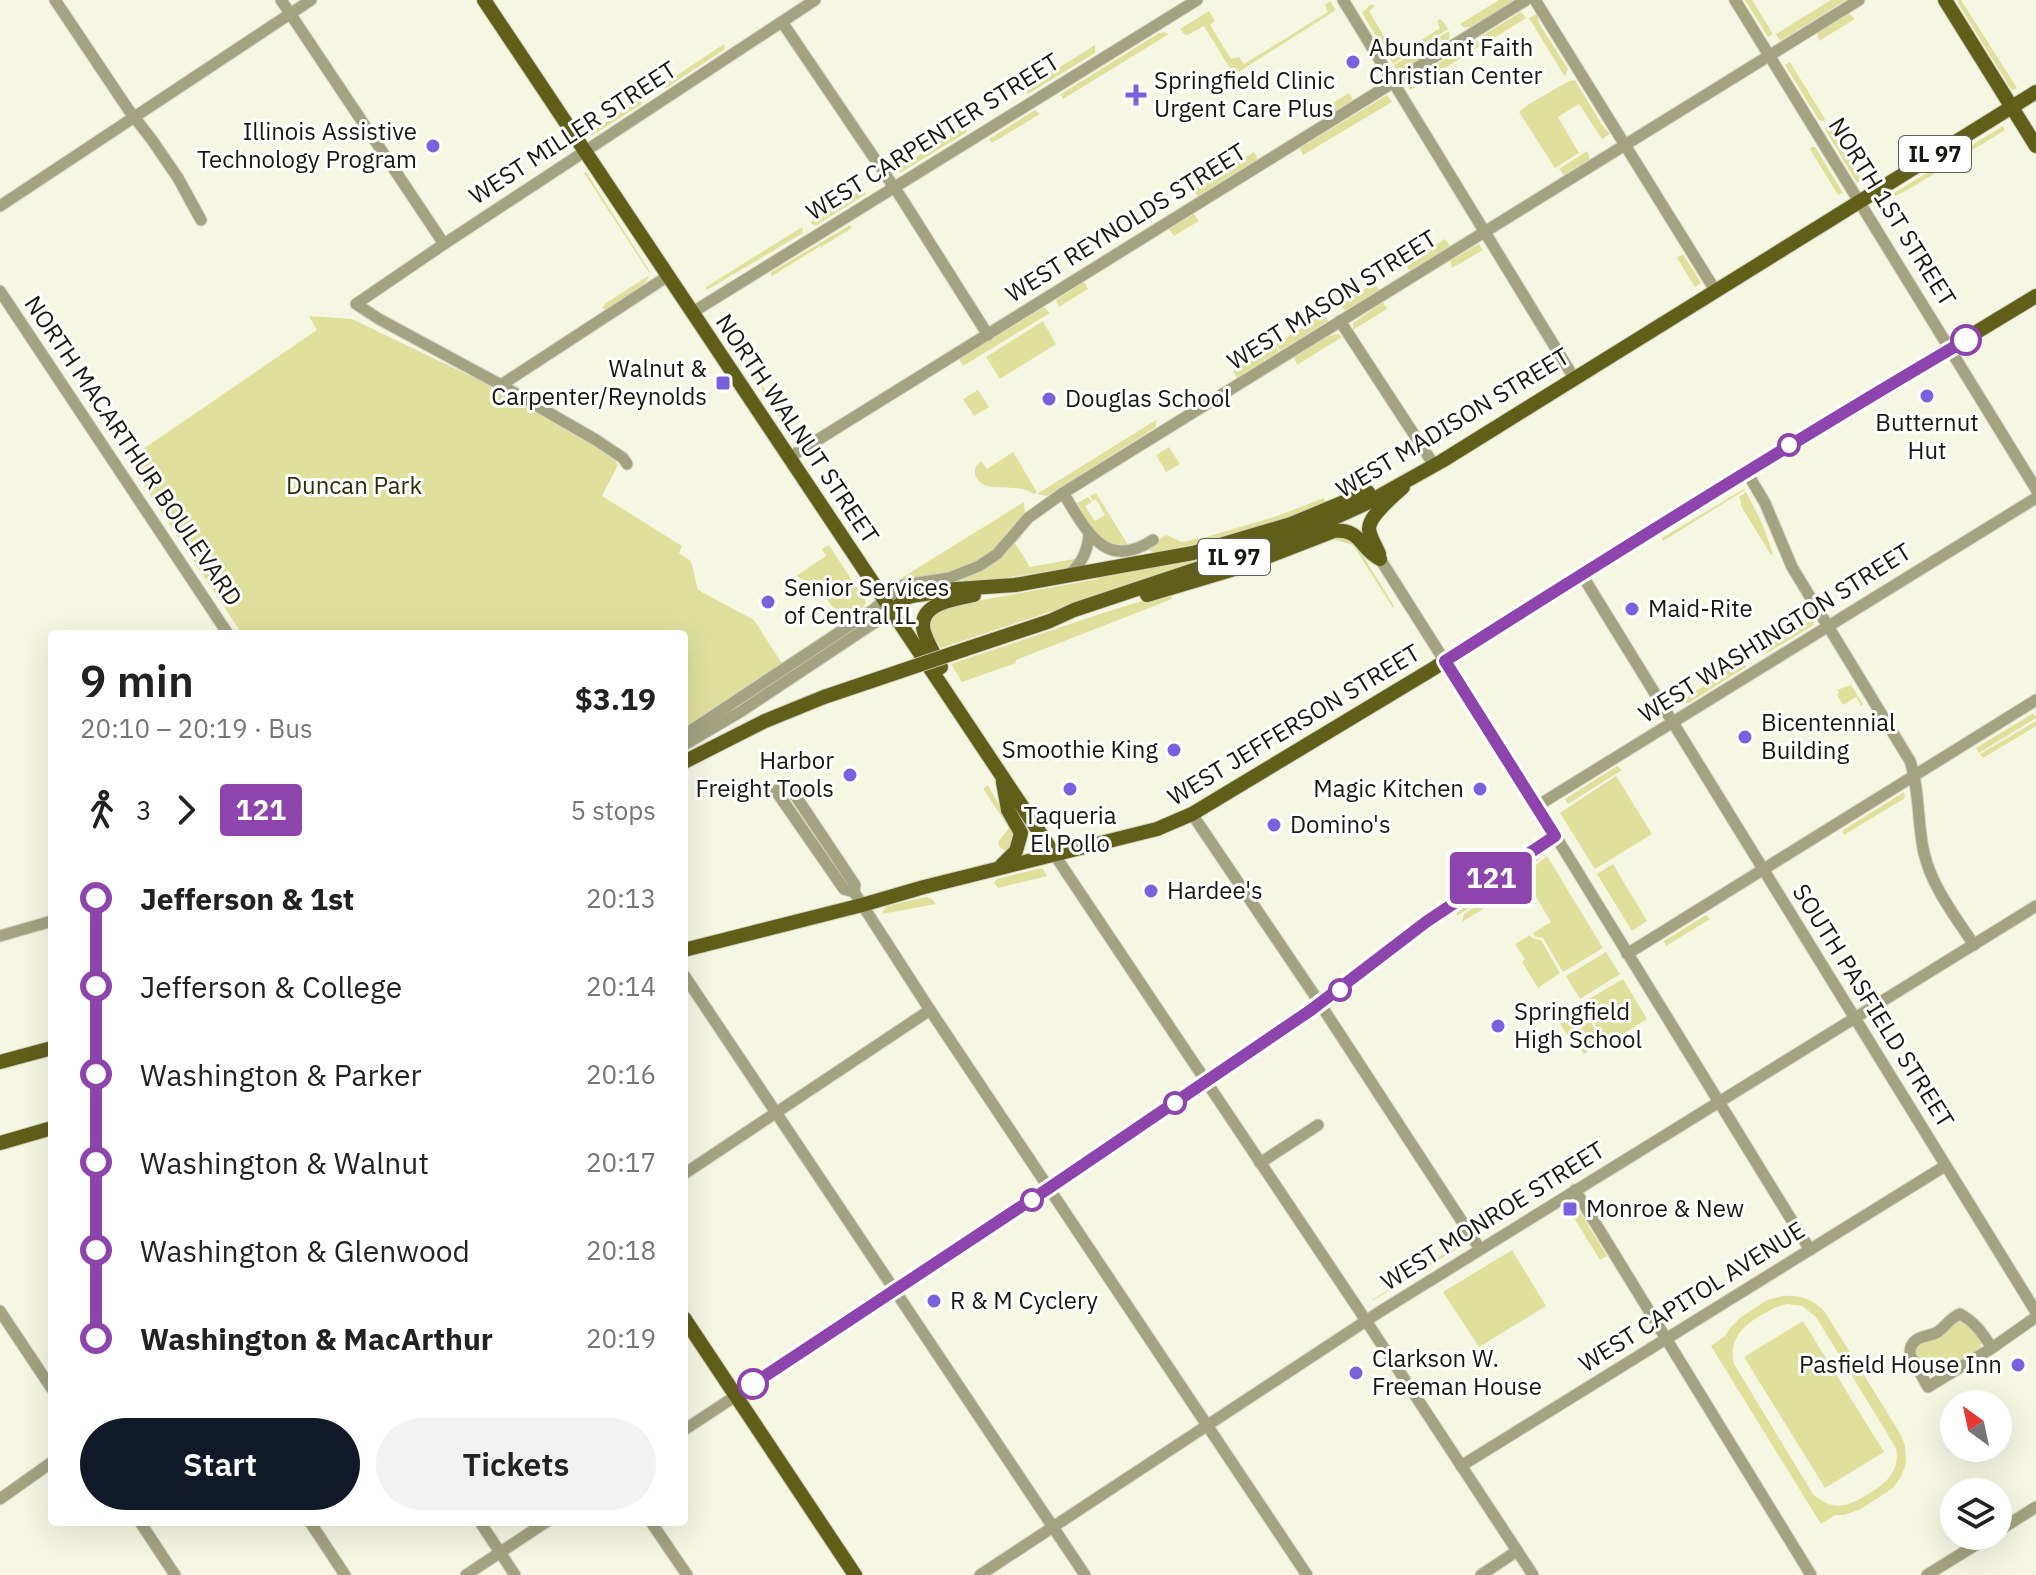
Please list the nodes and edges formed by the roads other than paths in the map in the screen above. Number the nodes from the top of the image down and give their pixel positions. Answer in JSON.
{"nodes":[{"id":1,"x":55,"y":0,"type":"edge"},
{"id":2,"x":281,"y":0,"type":"edge"},
{"id":3,"x":311,"y":0,"type":"edge"},
{"id":4,"x":484,"y":0,"type":"edge"},
{"id":5,"x":815,"y":0,"type":"edge"},
{"id":6,"x":1197,"y":0,"type":"edge"},
{"id":7,"x":1343,"y":0,"type":"edge"},
{"id":8,"x":1526,"y":0,"type":"edge"},
{"id":9,"x":1535,"y":0,"type":"edge"},
{"id":10,"x":1735,"y":0,"type":"edge"},
{"id":11,"x":1859,"y":0,"type":"edge"},
{"id":12,"x":1945,"y":0,"type":"edge"},
{"id":13,"x":290,"y":14,"type":"junction"},
{"id":14,"x":782,"y":22,"type":"junction"},
{"id":15,"x":1769,"y":56,"type":"junction"},
{"id":16,"x":1393,"y":83,"type":"junction"},
{"id":17,"x":2036,"y":92,"type":"edge"},
{"id":18,"x":2011,"y":107,"type":"junction"},
{"id":19,"x":135,"y":117,"type":"junction"},
{"id":20,"x":1625,"y":145,"type":"junction"},
{"id":21,"x":2036,"y":146,"type":"edge"},
{"id":22,"x":585,"y":152,"type":"junction"},
{"id":23,"x":894,"y":187,"type":"junction"},
{"id":24,"x":1859,"y":202,"type":"junction"},
{"id":25,"x":0,"y":206,"type":"edge"},
{"id":26,"x":201,"y":220,"type":"dead end"},
{"id":27,"x":1485,"y":232,"type":"junction"},
{"id":28,"x":444,"y":244,"type":"junction"},
{"id":29,"x":668,"y":276,"type":"junction"},
{"id":30,"x":1715,"y":290,"type":"junction"},
{"id":31,"x":0,"y":291,"type":"edge"},
{"id":32,"x":2036,"y":296,"type":"edge"},
{"id":33,"x":4,"y":305,"type":"edge"},
{"id":34,"x":693,"y":312,"type":"junction"},
{"id":35,"x":1340,"y":321,"type":"junction"},
{"id":36,"x":988,"y":335,"type":"junction"},
{"id":37,"x":1950,"y":349,"type":"junction"},
{"id":38,"x":1574,"y":378,"type":"junction"},
{"id":39,"x":501,"y":385,"type":"junction"},
{"id":40,"x":790,"y":457,"type":"junction"},
{"id":41,"x":627,"y":464,"type":"dead end"},
{"id":42,"x":1434,"y":465,"type":"junction"},
{"id":43,"x":1746,"y":471,"type":"junction"},
{"id":44,"x":1412,"y":478,"type":"junction"},
{"id":45,"x":2036,"y":489,"type":"edge"},
{"id":46,"x":1063,"y":493,"type":"junction"},
{"id":47,"x":2036,"y":498,"type":"edge"},
{"id":48,"x":1089,"y":535,"type":"junction"},
{"id":49,"x":1153,"y":540,"type":"dead end"},
{"id":50,"x":1380,"y":559,"type":"junction"},
{"id":51,"x":1068,"y":575,"type":"junction"},
{"id":52,"x":1582,"y":575,"type":"junction"},
{"id":53,"x":1015,"y":585,"type":"junction"},
{"id":54,"x":889,"y":606,"type":"junction"},
{"id":55,"x":1050,"y":621,"type":"junction"},
{"id":56,"x":1829,"y":626,"type":"junction"},
{"id":57,"x":225,"y":630,"type":"edge"},
{"id":58,"x":1445,"y":661,"type":"junction"},
{"id":59,"x":946,"y":691,"type":"junction"},
{"id":60,"x":2036,"y":701,"type":"edge"},
{"id":61,"x":1672,"y":723,"type":"junction"},
{"id":62,"x":688,"y":732,"type":"edge"},
{"id":63,"x":688,"y":743,"type":"edge"},
{"id":64,"x":688,"y":760,"type":"edge"},
{"id":65,"x":1003,"y":777,"type":"junction"},
{"id":66,"x":1914,"y":777,"type":"junction"},
{"id":67,"x":1537,"y":806,"type":"junction"},
{"id":68,"x":1192,"y":814,"type":"junction"},
{"id":69,"x":1555,"y":836,"type":"junction"},
{"id":70,"x":1054,"y":854,"type":"junction"},
{"id":71,"x":997,"y":869,"type":"junction"},
{"id":72,"x":1762,"y":870,"type":"junction"},
{"id":73,"x":854,"y":892,"type":"junction"},
{"id":74,"x":862,"y":905,"type":"junction"},
{"id":75,"x":2036,"y":906,"type":"edge"},
{"id":76,"x":48,"y":922,"type":"edge"},
{"id":77,"x":0,"y":936,"type":"edge"},
{"id":78,"x":1974,"y":945,"type":"junction"},
{"id":79,"x":688,"y":949,"type":"edge"},
{"id":80,"x":1627,"y":954,"type":"junction"},
{"id":81,"x":688,"y":981,"type":"edge"},
{"id":82,"x":1319,"y":1005,"type":"junction"},
{"id":83,"x":930,"y":1010,"type":"junction"},
{"id":84,"x":1855,"y":1019,"type":"junction"},
{"id":85,"x":48,"y":1049,"type":"edge"},
{"id":86,"x":0,"y":1062,"type":"edge"},
{"id":87,"x":1206,"y":1082,"type":"junction"},
{"id":88,"x":1718,"y":1102,"type":"junction"},
{"id":89,"x":777,"y":1112,"type":"junction"},
{"id":90,"x":1318,"y":1125,"type":"dead end"},
{"id":91,"x":48,"y":1130,"type":"edge"},
{"id":92,"x":0,"y":1143,"type":"edge"},
{"id":93,"x":1260,"y":1163,"type":"junction"},
{"id":94,"x":1945,"y":1166,"type":"junction"},
{"id":95,"x":688,"y":1171,"type":"edge"},
{"id":96,"x":1049,"y":1188,"type":"junction"},
{"id":97,"x":1575,"y":1190,"type":"junction"},
{"id":98,"x":1480,"y":1249,"type":"junction"},
{"id":99,"x":1810,"y":1250,"type":"junction"},
{"id":100,"x":896,"y":1290,"type":"junction"},
{"id":101,"x":0,"y":1311,"type":"edge"},
{"id":102,"x":2036,"y":1315,"type":"edge"},
{"id":103,"x":1366,"y":1321,"type":"junction"},
{"id":104,"x":688,"y":1324,"type":"edge"},
{"id":105,"x":1666,"y":1339,"type":"junction"},
{"id":106,"x":1992,"y":1348,"type":"junction"},
{"id":107,"x":48,"y":1383,"type":"edge"},
{"id":108,"x":736,"y":1396,"type":"junction"},
{"id":109,"x":1208,"y":1425,"type":"junction"},
{"id":110,"x":688,"y":1427,"type":"edge"},
{"id":111,"x":48,"y":1465,"type":"edge"},
{"id":112,"x":1461,"y":1466,"type":"junction"},
{"id":113,"x":0,"y":1499,"type":"edge"},
{"id":114,"x":2036,"y":1507,"type":"edge"},
{"id":115,"x":2012,"y":1522,"type":"edge"},
{"id":116,"x":143,"y":1526,"type":"edge"},
{"id":117,"x":313,"y":1526,"type":"edge"},
{"id":118,"x":483,"y":1526,"type":"edge"},
{"id":119,"x":540,"y":1526,"type":"edge"},
{"id":120,"x":654,"y":1526,"type":"edge"},
{"id":121,"x":1053,"y":1527,"type":"junction"},
{"id":122,"x":1967,"y":1550,"type":"edge"},
{"id":123,"x":1517,"y":1551,"type":"junction"},
{"id":124,"x":500,"y":1552,"type":"junction"},
{"id":125,"x":173,"y":1574,"type":"edge"},
{"id":126,"x":345,"y":1575,"type":"edge"},
{"id":127,"x":466,"y":1575,"type":"edge"},
{"id":128,"x":515,"y":1575,"type":"edge"},
{"id":129,"x":687,"y":1575,"type":"edge"},
{"id":130,"x":855,"y":1575,"type":"edge"},
{"id":131,"x":980,"y":1575,"type":"edge"},
{"id":132,"x":1085,"y":1575,"type":"edge"},
{"id":133,"x":1307,"y":1575,"type":"edge"},
{"id":134,"x":1481,"y":1575,"type":"edge"},
{"id":135,"x":1533,"y":1575,"type":"edge"},
{"id":136,"x":1811,"y":1575,"type":"edge"},
{"id":137,"x":1927,"y":1575,"type":"edge"}],
"edges":[{"from":1,"to":19,"type":"street"},
{"from":2,"to":13,"type":"street"},
{"from":3,"to":13,"type":"street"},
{"from":4,"to":22,"type":"main road","name":"NORTH WALNUT STREET"},
{"from":5,"to":14,"type":"street","name":"WEST MILLER STREET"},
{"from":6,"to":23,"type":"street","name":"WEST CARPENTER STREET"},
{"from":7,"to":16,"type":"street"},
{"from":8,"to":16,"type":"street","name":"WEST REYNOLDS STREET"},
{"from":9,"to":20,"type":"street"},
{"from":10,"to":15,"type":"street","name":"NORTH 1ST STREET"},
{"from":11,"to":15,"type":"street","name":"WEST MASON STREET"},
{"from":12,"to":18,"type":"main road"},
{"from":13,"to":19,"type":"street"},
{"from":13,"to":28,"type":"street"},
{"from":14,"to":22,"type":"street","name":"WEST MILLER STREET"},
{"from":14,"to":23,"type":"street"},
{"from":15,"to":20,"type":"street","name":"WEST MASON STREET"},
{"from":15,"to":24,"type":"street","name":"NORTH 1ST STREET"},
{"from":16,"to":27,"type":"street"},
{"from":16,"to":36,"type":"street","name":"WEST REYNOLDS STREET"},
{"from":17,"to":18,"type":"main road","number":"IL 97"},
{"from":18,"to":21,"type":"main road"},
{"from":18,"to":24,"type":"main road","number":"IL 97"},
{"from":19,"to":25,"type":"street"},
{"from":19,"to":26,"type":"street"},
{"from":20,"to":27,"type":"street","name":"WEST MASON STREET"},
{"from":20,"to":30,"type":"street"},
{"from":22,"to":28,"type":"street","name":"WEST MILLER STREET"},
{"from":22,"to":29,"type":"main road","name":"NORTH WALNUT STREET"},
{"from":23,"to":34,"type":"street","name":"WEST CARPENTER STREET"},
{"from":23,"to":36,"type":"street"},
{"from":24,"to":30,"type":"main road","name":"WEST MADISON STREET","number":"IL 97"},
{"from":24,"to":37,"type":"street","name":"NORTH 1ST STREET"},
{"from":27,"to":35,"type":"street","name":"WEST MASON STREET"},
{"from":27,"to":38,"type":"street"},
{"from":28,"to":39,"type":"street","name":"WEST MILLER STREET"},
{"from":29,"to":34,"type":"main road","name":"NORTH WALNUT STREET"},
{"from":29,"to":39,"type":"street"},
{"from":30,"to":38,"type":"main road","name":"WEST MADISON STREET","number":"IL 97"},
{"from":31,"to":33,"type":"street","name":"NORTH MACARTHUR BOULEVARD"},
{"from":32,"to":37,"type":"main road","name":"WEST JEFFERSON STREET"},
{"from":33,"to":57,"type":"street","name":"NORTH MACARTHUR BOULEVARD"},
{"from":34,"to":40,"type":"main road","name":"NORTH WALNUT STREET"},
{"from":35,"to":42,"type":"street"},
{"from":35,"to":46,"type":"street","name":"WEST MASON STREET"},
{"from":36,"to":40,"type":"street","name":"WEST REYNOLDS STREET"},
{"from":37,"to":43,"type":"main road","name":"WEST JEFFERSON STREET"},
{"from":37,"to":45,"type":"street","name":"NORTH 1ST STREET"},
{"from":38,"to":42,"type":"main road","name":"WEST MADISON STREET","number":"IL 97"},
{"from":39,"to":41,"type":"street"},
{"from":40,"to":54,"type":"main road","name":"NORTH WALNUT STREET"},
{"from":42,"to":44,"type":"main road","name":"WEST MADISON STREET","number":"IL 97"},
{"from":43,"to":52,"type":"main road","name":"WEST JEFFERSON STREET"},
{"from":43,"to":56,"type":"street"},
{"from":44,"to":50,"type":"main road"},
{"from":44,"to":51,"type":"main road"},
{"from":44,"to":55,"type":"main road","name":"WEST MADISON STREET","number":"IL 97"},
{"from":46,"to":48,"type":"street"},
{"from":46,"to":54,"type":"street","name":"WEST MASON STREET"},
{"from":47,"to":56,"type":"street","name":"WEST WASHINGTON STREET"},
{"from":48,"to":49,"type":"street"},
{"from":48,"to":51,"type":"street"},
{"from":50,"to":55,"type":"main road"},
{"from":50,"to":58,"type":"street"},
{"from":51,"to":53,"type":"main road"},
{"from":52,"to":58,"type":"main road","name":"WEST JEFFERSON STREET"},
{"from":52,"to":61,"type":"street","name":"SOUTH PASFIELD STREET"},
{"from":53,"to":54,"type":"main road"},
{"from":53,"to":59,"type":"main road"},
{"from":54,"to":59,"type":"main road","name":"NORTH WALNUT STREET"},
{"from":54,"to":62,"type":"street","name":"WEST MASON STREET"},
{"from":54,"to":63,"type":"street","name":"WEST MASON STREET"},
{"from":55,"to":64,"type":"main road","name":"WEST MADISON STREET","number":"IL 97","bridge":true},
{"from":56,"to":61,"type":"street","name":"WEST WASHINGTON STREET"},
{"from":56,"to":66,"type":"street"},
{"from":58,"to":67,"type":"street"},
{"from":58,"to":68,"type":"main road","name":"WEST JEFFERSON STREET"},
{"from":59,"to":65,"type":"main road","name":"NORTH WALNUT STREET"},
{"from":60,"to":66,"type":"street"},
{"from":61,"to":67,"type":"street","name":"WEST WASHINGTON STREET"},
{"from":61,"to":72,"type":"street","name":"SOUTH PASFIELD STREET"},
{"from":65,"to":70,"type":"main road","name":"NORTH WALNUT STREET"},
{"from":65,"to":71,"type":"main road"},
{"from":66,"to":72,"type":"street"},
{"from":66,"to":78,"type":"street"},
{"from":67,"to":69,"type":"street"},
{"from":68,"to":70,"type":"main road","name":"WEST JEFFERSON STREET"},
{"from":68,"to":82,"type":"street"},
{"from":69,"to":80,"type":"street"},
{"from":69,"to":82,"type":"street"},
{"from":70,"to":71,"type":"main road","name":"WEST JEFFERSON STREET"},
{"from":70,"to":87,"type":"street","name":"NORTH WALNUT STREET"},
{"from":71,"to":74,"type":"main road","name":"WEST JEFFERSON STREET"},
{"from":72,"to":80,"type":"street"},
{"from":72,"to":84,"type":"street","name":"SOUTH PASFIELD STREET"},
{"from":73,"to":73,"type":"street"},
{"from":73,"to":74,"type":"street"},
{"from":74,"to":79,"type":"main road","name":"WEST JEFFERSON STREET"},
{"from":74,"to":83,"type":"street"},
{"from":75,"to":78,"type":"street","name":"WEST MONROE STREET"},
{"from":76,"to":77,"type":"street"},
{"from":78,"to":84,"type":"street","name":"WEST MONROE STREET"},
{"from":80,"to":88,"type":"street"},
{"from":81,"to":89,"type":"street"},
{"from":82,"to":87,"type":"street"},
{"from":82,"to":98,"type":"street"},
{"from":83,"to":89,"type":"street"},
{"from":83,"to":96,"type":"street"},
{"from":84,"to":88,"type":"street","name":"WEST MONROE STREET"},
{"from":84,"to":94,"type":"street","name":"SOUTH PASFIELD STREET"},
{"from":85,"to":86,"type":"main road"},
{"from":87,"to":93,"type":"street","name":"NORTH WALNUT STREET"},
{"from":87,"to":96,"type":"street"},
{"from":88,"to":97,"type":"street","name":"WEST MONROE STREET"},
{"from":88,"to":99,"type":"street"},
{"from":89,"to":95,"type":"street"},
{"from":89,"to":100,"type":"street"},
{"from":90,"to":93,"type":"street"},
{"from":91,"to":92,"type":"main road"},
{"from":93,"to":103,"type":"street","name":"NORTH WALNUT STREET"},
{"from":94,"to":99,"type":"street","name":"WEST CAPITOL AVENUE"},
{"from":94,"to":102,"type":"street","name":"SOUTH PASFIELD STREET"},
{"from":96,"to":100,"type":"street"},
{"from":96,"to":109,"type":"street"},
{"from":97,"to":98,"type":"street","name":"WEST MONROE STREET"},
{"from":97,"to":105,"type":"street"},
{"from":98,"to":103,"type":"street","name":"WEST MONROE STREET"},
{"from":99,"to":105,"type":"street","name":"WEST CAPITOL AVENUE"},
{"from":100,"to":108,"type":"street"},
{"from":100,"to":121,"type":"street"},
{"from":101,"to":107,"type":"street"},
{"from":102,"to":106,"type":"street"},
{"from":103,"to":109,"type":"street","name":"WEST MONROE STREET"},
{"from":103,"to":112,"type":"street","name":"NORTH WALNUT STREET"},
{"from":104,"to":108,"type":"main road"},
{"from":105,"to":112,"type":"street","name":"WEST CAPITOL AVENUE"},
{"from":105,"to":136,"type":"street"},
{"from":106,"to":106,"type":"street"},
{"from":108,"to":110,"type":"street"},
{"from":108,"to":130,"type":"main road"},
{"from":109,"to":121,"type":"street","name":"WEST MONROE STREET"},
{"from":109,"to":133,"type":"street"},
{"from":111,"to":113,"type":"street"},
{"from":112,"to":123,"type":"street","name":"NORTH WALNUT STREET"},
{"from":114,"to":115,"type":"street"},
{"from":116,"to":125,"type":"street"},
{"from":117,"to":126,"type":"street"},
{"from":118,"to":124,"type":"street"},
{"from":119,"to":124,"type":"street"},
{"from":120,"to":129,"type":"street"},
{"from":121,"to":131,"type":"street","name":"WEST MONROE STREET"},
{"from":121,"to":132,"type":"street"},
{"from":122,"to":137,"type":"street"},
{"from":123,"to":134,"type":"street"},
{"from":123,"to":135,"type":"street","name":"NORTH WALNUT STREET"},
{"from":124,"to":127,"type":"street"},
{"from":124,"to":128,"type":"street"}]}
